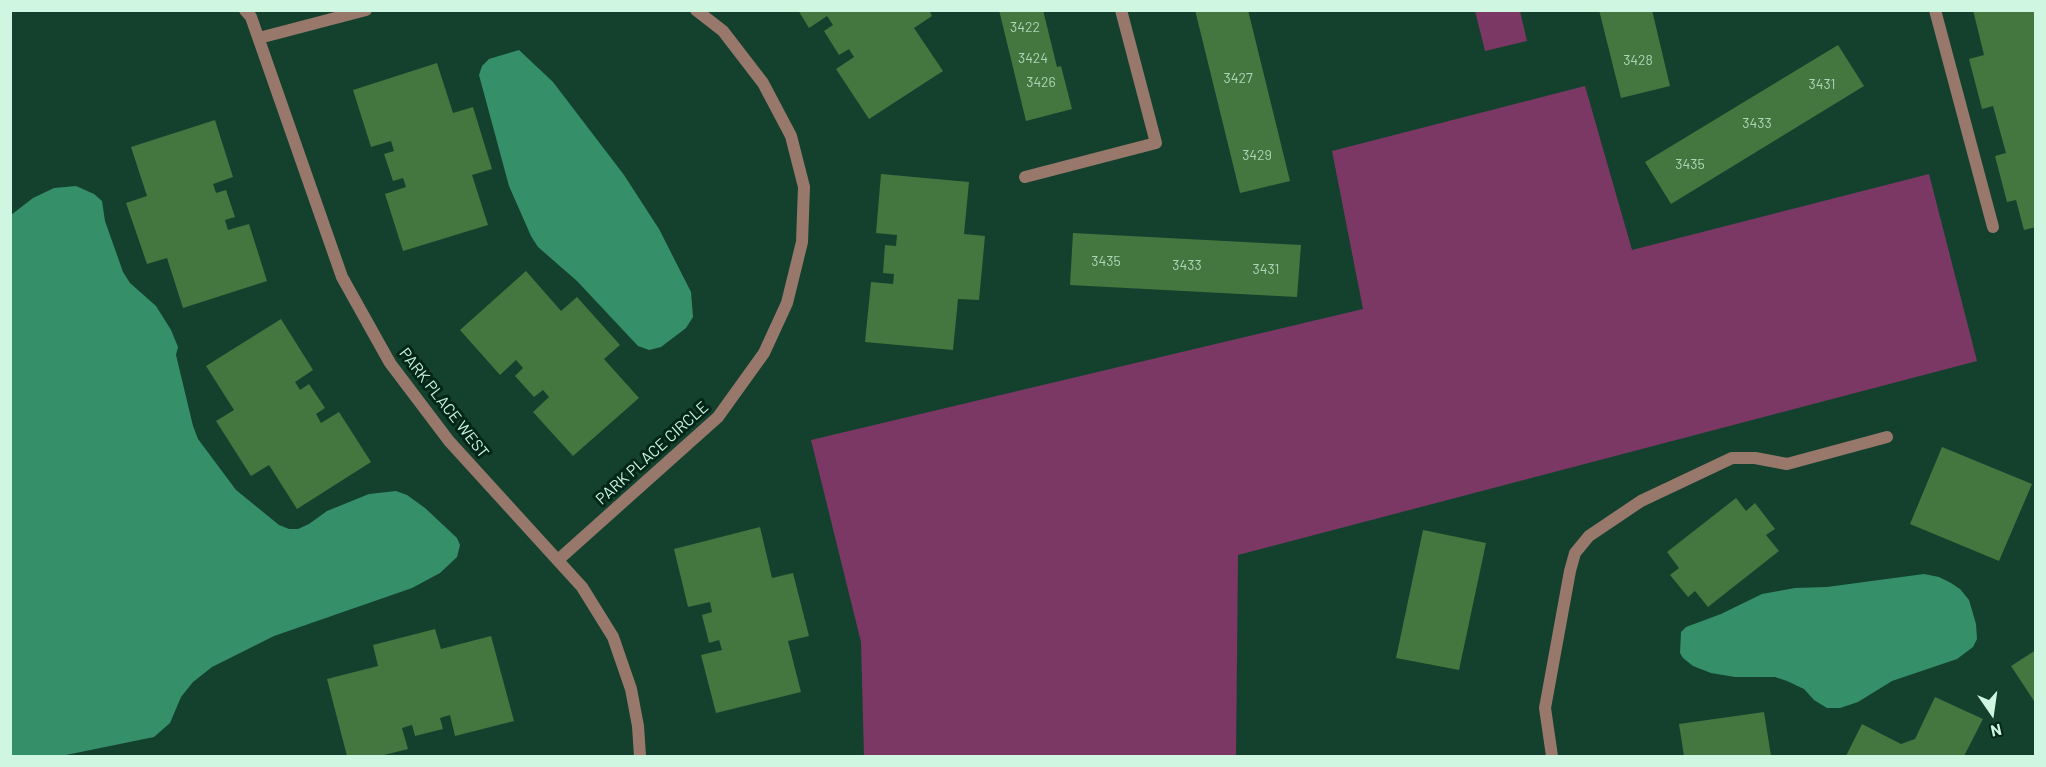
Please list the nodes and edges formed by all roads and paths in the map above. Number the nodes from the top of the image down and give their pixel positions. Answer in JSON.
{"nodes":[{"id":1,"x":245,"y":10,"type":"edge"},
{"id":2,"x":366,"y":10,"type":"edge"},
{"id":3,"x":696,"y":10,"type":"edge"},
{"id":4,"x":1121,"y":10,"type":"edge"},
{"id":5,"x":1935,"y":10,"type":"edge"},
{"id":6,"x":259,"y":38,"type":"junction"},
{"id":7,"x":1025,"y":177,"type":"dead end"},
{"id":8,"x":1993,"y":227,"type":"dead end"},
{"id":9,"x":1887,"y":437,"type":"dead end"},
{"id":10,"x":558,"y":560,"type":"junction"},
{"id":11,"x":640,"y":756,"type":"edge"},
{"id":12,"x":1552,"y":756,"type":"edge"}],
"edges":[{"from":1,"to":6,"type":"street","name":"PARK PLACE WEST"},
{"from":2,"to":6,"type":"street"},
{"from":3,"to":10,"type":"street","name":"PARK PLACE CIRCLE"},
{"from":4,"to":7,"type":"street"},
{"from":5,"to":8,"type":"street"},
{"from":6,"to":10,"type":"street","name":"PARK PLACE WEST"},
{"from":9,"to":12,"type":"street"},
{"from":10,"to":11,"type":"street","name":"PARK PLACE WEST"}]}
